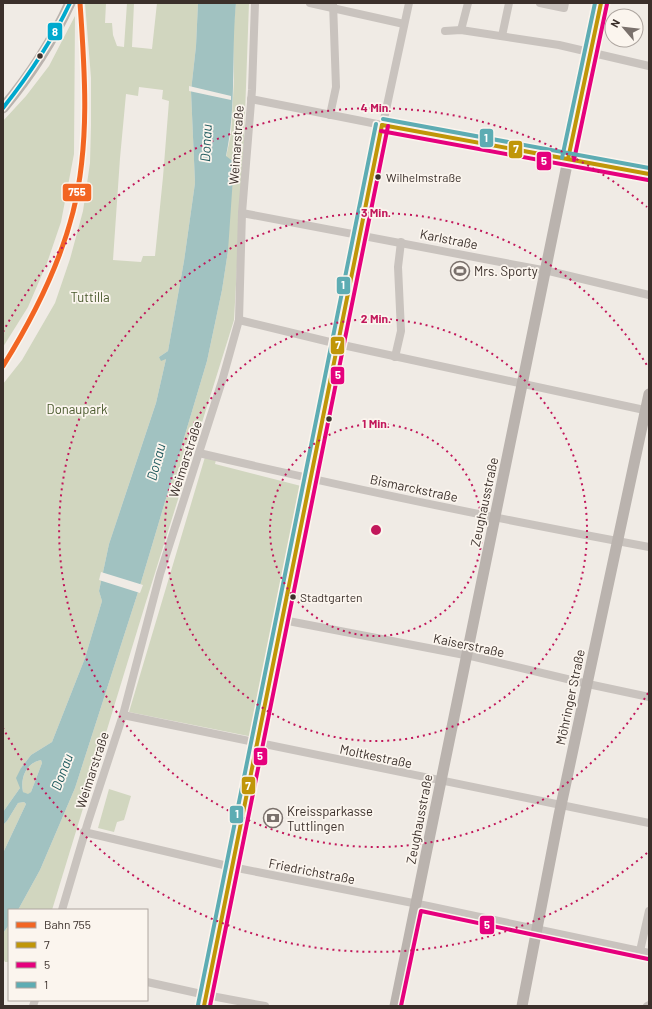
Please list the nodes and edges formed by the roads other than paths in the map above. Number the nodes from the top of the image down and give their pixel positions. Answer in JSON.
{"nodes":[{"id":1,"x":70,"y":3,"type":"edge"},
{"id":2,"x":255,"y":3,"type":"edge"},
{"id":3,"x":310,"y":3,"type":"edge"},
{"id":4,"x":409,"y":3,"type":"edge"},
{"id":5,"x":468,"y":3,"type":"edge"},
{"id":6,"x":509,"y":3,"type":"edge"},
{"id":7,"x":540,"y":3,"type":"edge"},
{"id":8,"x":601,"y":3,"type":"edge"},
{"id":9,"x":332,"y":5,"type":"edge"},
{"id":10,"x":564,"y":6,"type":"edge"},
{"id":11,"x":404,"y":24,"type":"junction"},
{"id":12,"x":461,"y":30,"type":"junction"},
{"id":13,"x":445,"y":31,"type":"dead end"},
{"id":14,"x":502,"y":36,"type":"junction"},
{"id":15,"x":590,"y":52,"type":"junction"},
{"id":16,"x":649,"y":66,"type":"edge"},
{"id":17,"x":251,"y":99,"type":"junction"},
{"id":18,"x":3,"y":108,"type":"edge"},
{"id":19,"x":330,"y":115,"type":"junction"},
{"id":20,"x":382,"y":125,"type":"junction"},
{"id":21,"x":568,"y":158,"type":"junction"},
{"id":22,"x":649,"y":174,"type":"edge"},
{"id":23,"x":242,"y":213,"type":"junction"},
{"id":24,"x":360,"y":234,"type":"junction"},
{"id":25,"x":401,"y":242,"type":"junction"},
{"id":26,"x":545,"y":270,"type":"junction"},
{"id":27,"x":649,"y":295,"type":"edge"},
{"id":28,"x":239,"y":320,"type":"junction"},
{"id":29,"x":338,"y":344,"type":"junction"},
{"id":30,"x":395,"y":357,"type":"junction"},
{"id":31,"x":523,"y":384,"type":"junction"},
{"id":32,"x":649,"y":394,"type":"edge"},
{"id":33,"x":647,"y":410,"type":"edge"},
{"id":34,"x":199,"y":453,"type":"junction"},
{"id":35,"x":311,"y":479,"type":"junction"},
{"id":36,"x":495,"y":517,"type":"junction"},
{"id":37,"x":618,"y":541,"type":"junction"},
{"id":38,"x":649,"y":547,"type":"edge"},
{"id":39,"x":282,"y":620,"type":"junction"},
{"id":40,"x":467,"y":656,"type":"junction"},
{"id":41,"x":588,"y":684,"type":"junction"},
{"id":42,"x":649,"y":697,"type":"edge"},
{"id":43,"x":123,"y":715,"type":"junction"},
{"id":44,"x":257,"y":743,"type":"junction"},
{"id":45,"x":440,"y":781,"type":"junction"},
{"id":46,"x":561,"y":805,"type":"junction"},
{"id":47,"x":649,"y":823,"type":"edge"},
{"id":48,"x":84,"y":832,"type":"junction"},
{"id":49,"x":232,"y":867,"type":"junction"},
{"id":50,"x":416,"y":904,"type":"junction"},
{"id":51,"x":62,"y":909,"type":"edge"},
{"id":52,"x":649,"y":911,"type":"edge"},
{"id":53,"x":536,"y":929,"type":"junction"},
{"id":54,"x":640,"y":951,"type":"junction"},
{"id":55,"x":649,"y":953,"type":"edge"},
{"id":56,"x":148,"y":982,"type":"edge"},
{"id":57,"x":206,"y":995,"type":"junction"},
{"id":58,"x":204,"y":1006,"type":"edge"},
{"id":59,"x":265,"y":1006,"type":"edge"},
{"id":60,"x":395,"y":1006,"type":"edge"},
{"id":61,"x":522,"y":1006,"type":"edge"}],
"edges":[{"from":1,"to":18,"type":"street"},
{"from":2,"to":17,"type":"street","name":"Weimarstraße"},
{"from":3,"to":9,"type":"street"},
{"from":4,"to":11,"type":"street"},
{"from":5,"to":12,"type":"street"},
{"from":6,"to":14,"type":"street"},
{"from":7,"to":10,"type":"street"},
{"from":8,"to":15,"type":"street","name":"Zeughausstraße"},
{"from":9,"to":11,"type":"street"},
{"from":9,"to":19,"type":"street"},
{"from":11,"to":20,"type":"street"},
{"from":12,"to":13,"type":"street"},
{"from":12,"to":14,"type":"street"},
{"from":14,"to":15,"type":"street"},
{"from":15,"to":16,"type":"street"},
{"from":15,"to":21,"type":"street","name":"Zeughausstraße"},
{"from":17,"to":19,"type":"street"},
{"from":17,"to":23,"type":"street","name":"Weimarstraße"},
{"from":19,"to":20,"type":"street"},
{"from":20,"to":21,"type":"street"},
{"from":20,"to":24,"type":"street"},
{"from":21,"to":22,"type":"street"},
{"from":21,"to":26,"type":"street","name":"Zeughausstraße"},
{"from":23,"to":24,"type":"street","name":"Karlstraße"},
{"from":23,"to":28,"type":"street","name":"Weimarstraße"},
{"from":24,"to":25,"type":"street","name":"Karlstraße"},
{"from":24,"to":29,"type":"street"},
{"from":25,"to":26,"type":"street","name":"Karlstraße"},
{"from":25,"to":30,"type":"street"},
{"from":26,"to":27,"type":"street","name":"Karlstraße"},
{"from":26,"to":31,"type":"street","name":"Zeughausstraße"},
{"from":28,"to":29,"type":"street"},
{"from":28,"to":34,"type":"street","name":"Weimarstraße"},
{"from":29,"to":30,"type":"street"},
{"from":29,"to":35,"type":"street"},
{"from":30,"to":31,"type":"street"},
{"from":31,"to":33,"type":"street"},
{"from":31,"to":36,"type":"street","name":"Zeughausstraße"},
{"from":32,"to":33,"type":"street","name":"Möhringer Straße"},
{"from":33,"to":37,"type":"street","name":"Möhringer Straße"},
{"from":34,"to":35,"type":"street","name":"Bismarckstraße"},
{"from":34,"to":43,"type":"street","name":"Weimarstraße"},
{"from":35,"to":36,"type":"street","name":"Bismarckstraße"},
{"from":35,"to":39,"type":"street"},
{"from":36,"to":37,"type":"street","name":"Bismarckstraße"},
{"from":36,"to":40,"type":"street","name":"Zeughausstraße"},
{"from":37,"to":38,"type":"street","name":"Bismarckstraße"},
{"from":37,"to":41,"type":"street","name":"Möhringer Straße"},
{"from":39,"to":40,"type":"street","name":"Kaiserstraße"},
{"from":39,"to":44,"type":"street"},
{"from":40,"to":41,"type":"street","name":"Kaiserstraße"},
{"from":40,"to":45,"type":"street","name":"Zeughausstraße"},
{"from":41,"to":42,"type":"street","name":"Kaiserstraße"},
{"from":41,"to":46,"type":"street","name":"Möhringer Straße"},
{"from":43,"to":44,"type":"street","name":"Moltkestraße"},
{"from":43,"to":48,"type":"street","name":"Weimarstraße"},
{"from":44,"to":45,"type":"street","name":"Moltkestraße"},
{"from":44,"to":49,"type":"street"},
{"from":45,"to":46,"type":"street","name":"Moltkestraße"},
{"from":45,"to":50,"type":"street","name":"Zeughausstraße"},
{"from":46,"to":47,"type":"street","name":"Moltkestraße"},
{"from":46,"to":53,"type":"street","name":"Möhringer Straße"},
{"from":48,"to":49,"type":"street","name":"Friedrichstraße"},
{"from":48,"to":51,"type":"street","name":"Weimarstraße"},
{"from":49,"to":50,"type":"street","name":"Friedrichstraße"},
{"from":49,"to":57,"type":"street"},
{"from":50,"to":53,"type":"street","name":"Friedrichstraße"},
{"from":50,"to":60,"type":"street","name":"Zeughausstraße"},
{"from":52,"to":54,"type":"street"},
{"from":53,"to":54,"type":"street","name":"Friedrichstraße"},
{"from":53,"to":61,"type":"street","name":"Möhringer Straße"},
{"from":54,"to":55,"type":"street","name":"Friedrichstraße"},
{"from":56,"to":57,"type":"street"},
{"from":57,"to":58,"type":"street"},
{"from":57,"to":59,"type":"street"}]}
